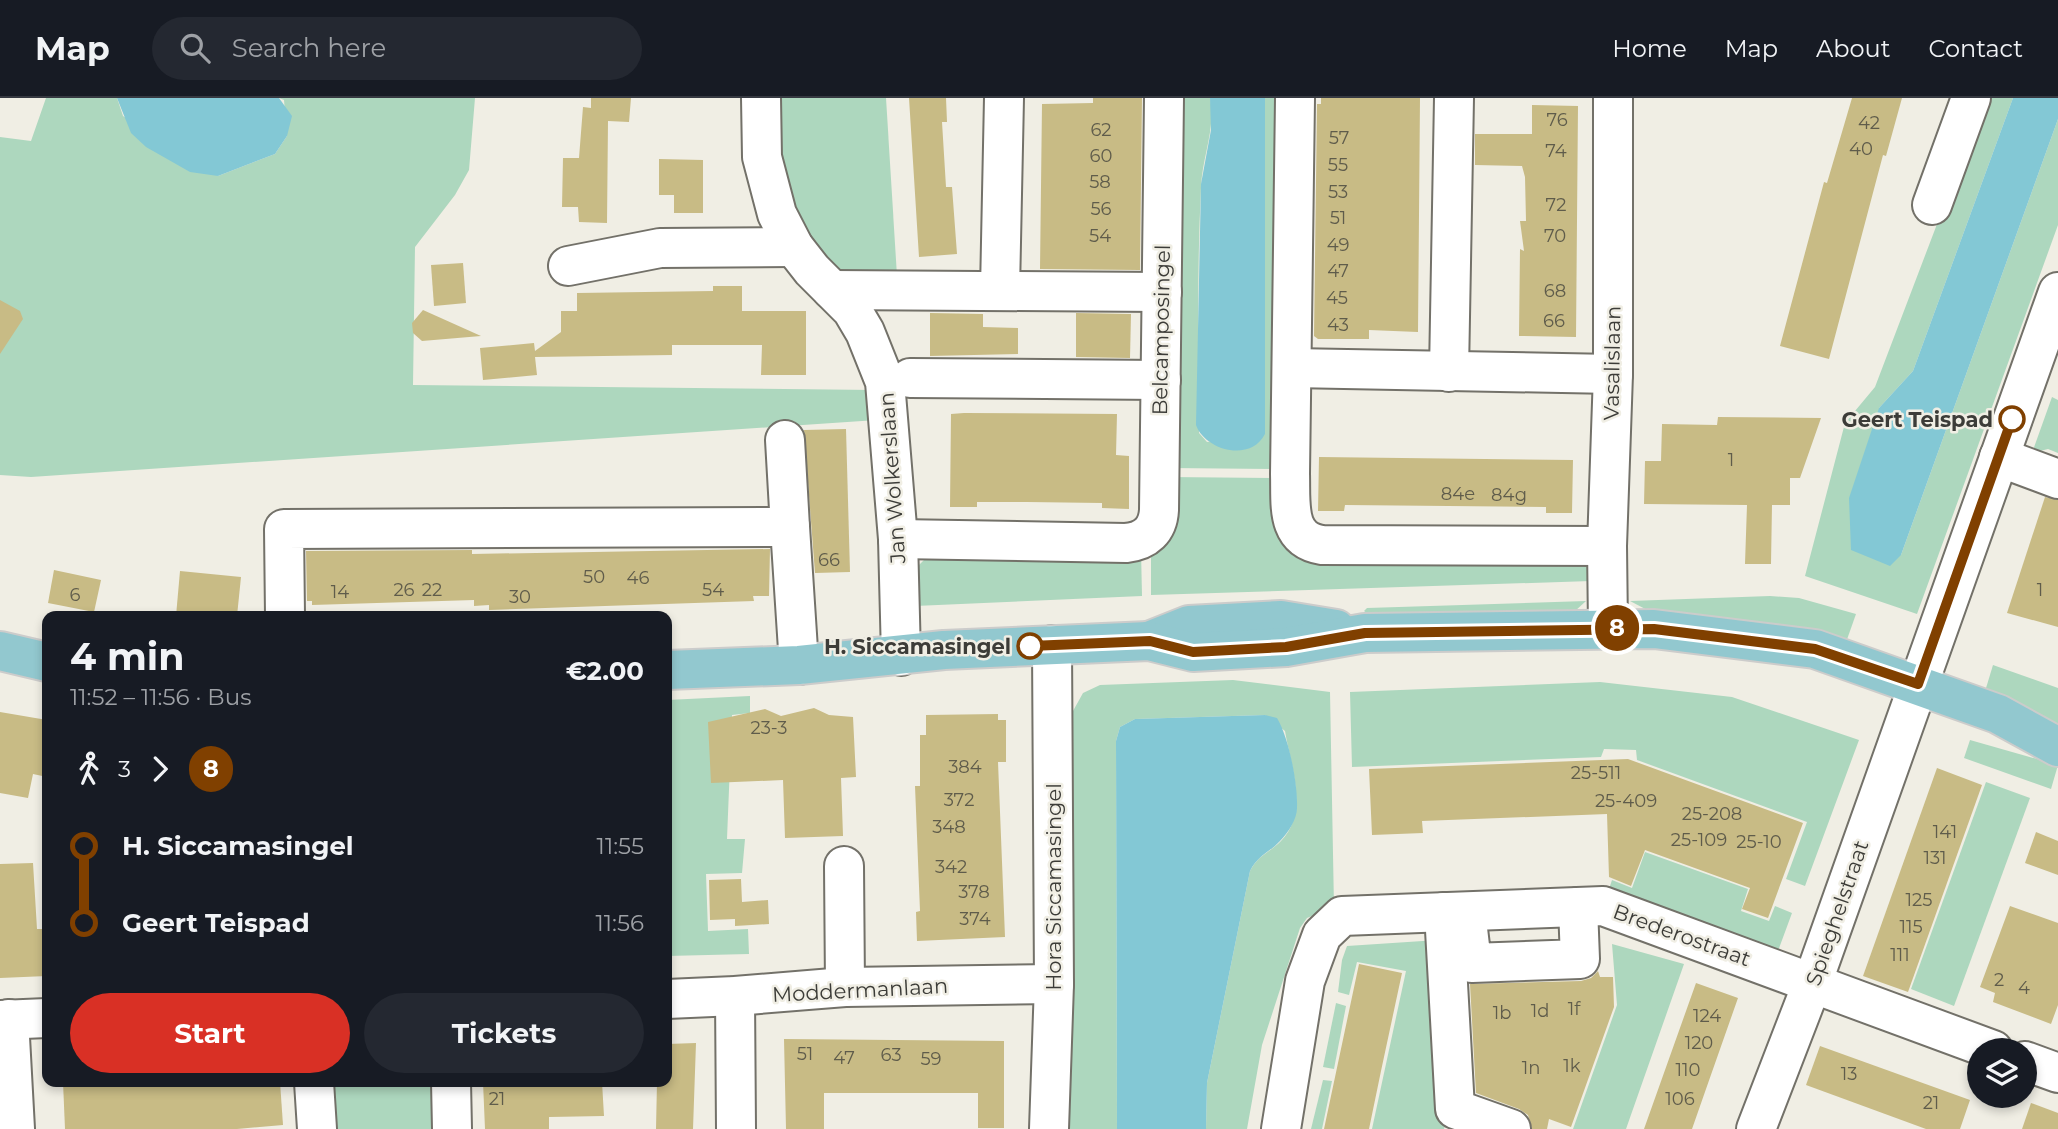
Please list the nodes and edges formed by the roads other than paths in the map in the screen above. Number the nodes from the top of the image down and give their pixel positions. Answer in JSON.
{"nodes":[{"id":1,"x":761,"y":98,"type":"edge"},
{"id":2,"x":1004,"y":98,"type":"edge"},
{"id":3,"x":1164,"y":98,"type":"edge"},
{"id":4,"x":1294,"y":98,"type":"edge"},
{"id":5,"x":1454,"y":98,"type":"edge"},
{"id":6,"x":1613,"y":98,"type":"edge"},
{"id":7,"x":1971,"y":98,"type":"edge"},
{"id":8,"x":1932,"y":205,"type":"dead end"},
{"id":9,"x":794,"y":247,"type":"junction"},
{"id":10,"x":568,"y":266,"type":"dead end"},
{"id":11,"x":832,"y":290,"type":"junction"},
{"id":12,"x":1000,"y":290,"type":"junction"},
{"id":13,"x":1162,"y":292,"type":"junction"},
{"id":14,"x":2057,"y":299,"type":"edge"},
{"id":15,"x":1292,"y":368,"type":"junction"},
{"id":16,"x":1449,"y":372,"type":"junction"},
{"id":17,"x":1613,"y":374,"type":"junction"},
{"id":18,"x":910,"y":378,"type":"dead end"},
{"id":19,"x":1161,"y":380,"type":"junction"},
{"id":20,"x":785,"y":440,"type":"dead end"},
{"id":21,"x":1998,"y":457,"type":"junction"},
{"id":22,"x":2058,"y":480,"type":"edge"},
{"id":23,"x":790,"y":527,"type":"junction"},
{"id":24,"x":898,"y":538,"type":"junction"},
{"id":25,"x":1607,"y":546,"type":"junction"},
{"id":26,"x":285,"y":611,"type":"edge"},
{"id":27,"x":1608,"y":628,"type":"junction"},
{"id":28,"x":1052,"y":645,"type":"junction"},
{"id":29,"x":0,"y":652,"type":"edge"},
{"id":30,"x":901,"y":656,"type":"junction"},
{"id":31,"x":42,"y":661,"type":"edge"},
{"id":32,"x":799,"y":665,"type":"junction"},
{"id":33,"x":672,"y":670,"type":"edge"},
{"id":34,"x":1913,"y":696,"type":"junction"},
{"id":35,"x":2053,"y":745,"type":"edge"},
{"id":36,"x":844,"y":866,"type":"dead end"},
{"id":37,"x":1578,"y":907,"type":"junction"},
{"id":38,"x":1455,"y":911,"type":"junction"},
{"id":39,"x":1054,"y":984,"type":"junction"},
{"id":40,"x":1812,"y":984,"type":"junction"},
{"id":41,"x":845,"y":987,"type":"junction"},
{"id":42,"x":735,"y":996,"type":"junction"},
{"id":43,"x":672,"y":999,"type":"edge"},
{"id":44,"x":42,"y":1018,"type":"edge"},
{"id":45,"x":4,"y":1019,"type":"edge"},
{"id":46,"x":1967,"y":1041,"type":"edge"},
{"id":47,"x":2037,"y":1065,"type":"edge"},
{"id":48,"x":2058,"y":1073,"type":"edge"},
{"id":49,"x":314,"y":1087,"type":"edge"},
{"id":50,"x":451,"y":1087,"type":"edge"},
{"id":51,"x":15,"y":1129,"type":"edge"},
{"id":52,"x":317,"y":1129,"type":"edge"},
{"id":53,"x":452,"y":1129,"type":"edge"},
{"id":54,"x":736,"y":1129,"type":"edge"},
{"id":55,"x":1049,"y":1129,"type":"edge"},
{"id":56,"x":1281,"y":1129,"type":"edge"},
{"id":57,"x":1511,"y":1129,"type":"edge"},
{"id":58,"x":1756,"y":1129,"type":"edge"}],
"edges":[{"from":1,"to":9,"type":"street","name":"Jan Wolkerslaan"},
{"from":2,"to":12,"type":"street"},
{"from":3,"to":13,"type":"street","name":"Belcamposingel"},
{"from":4,"to":15,"type":"street"},
{"from":5,"to":16,"type":"street"},
{"from":6,"to":17,"type":"street","name":"Vasalislaan"},
{"from":7,"to":8,"type":"street"},
{"from":9,"to":10,"type":"street"},
{"from":9,"to":11,"type":"street","name":"Jan Wolkerslaan"},
{"from":11,"to":12,"type":"street"},
{"from":11,"to":24,"type":"street","name":"Jan Wolkerslaan"},
{"from":12,"to":13,"type":"street"},
{"from":13,"to":19,"type":"street","name":"Belcamposingel"},
{"from":14,"to":21,"type":"street","name":"Spieghelstraat"},
{"from":15,"to":16,"type":"street"},
{"from":15,"to":25,"type":"street"},
{"from":16,"to":17,"type":"street"},
{"from":17,"to":25,"type":"street","name":"Vasalislaan"},
{"from":18,"to":19,"type":"street"},
{"from":19,"to":24,"type":"street","name":"Belcamposingel"},
{"from":20,"to":23,"type":"street"},
{"from":21,"to":22,"type":"street"},
{"from":21,"to":34,"type":"street","name":"Spieghelstraat"},
{"from":23,"to":26,"type":"street"},
{"from":23,"to":32,"type":"street"},
{"from":24,"to":30,"type":"street","name":"Jan Wolkerslaan"},
{"from":25,"to":27,"type":"street","name":"Vasalislaan"},
{"from":27,"to":28,"type":"main road"},
{"from":27,"to":34,"type":"main road"},
{"from":28,"to":30,"type":"main road"},
{"from":28,"to":39,"type":"street","name":"Hora Siccamasingel"},
{"from":29,"to":31,"type":"main road"},
{"from":30,"to":32,"type":"main road"},
{"from":32,"to":33,"type":"main road"},
{"from":34,"to":35,"type":"main road"},
{"from":34,"to":40,"type":"street","name":"Spieghelstraat"},
{"from":36,"to":41,"type":"street"},
{"from":37,"to":38,"type":"street","name":"Brederostraat"},
{"from":37,"to":38,"type":"street"},
{"from":37,"to":40,"type":"street","name":"Brederostraat"},
{"from":38,"to":56,"type":"street","name":"Brederostraat"},
{"from":38,"to":57,"type":"street"},
{"from":39,"to":41,"type":"street","name":"Moddermanlaan"},
{"from":39,"to":55,"type":"street","name":"Hora Siccamasingel"},
{"from":40,"to":46,"type":"street","name":"Brederostraat"},
{"from":40,"to":58,"type":"street","name":"Spieghelstraat"},
{"from":41,"to":42,"type":"street","name":"Moddermanlaan"},
{"from":42,"to":43,"type":"street","name":"Moddermanlaan"},
{"from":42,"to":54,"type":"street"},
{"from":44,"to":45,"type":"street"},
{"from":45,"to":51,"type":"street"},
{"from":47,"to":48,"type":"street"},
{"from":49,"to":52,"type":"street"},
{"from":50,"to":53,"type":"street"}]}
